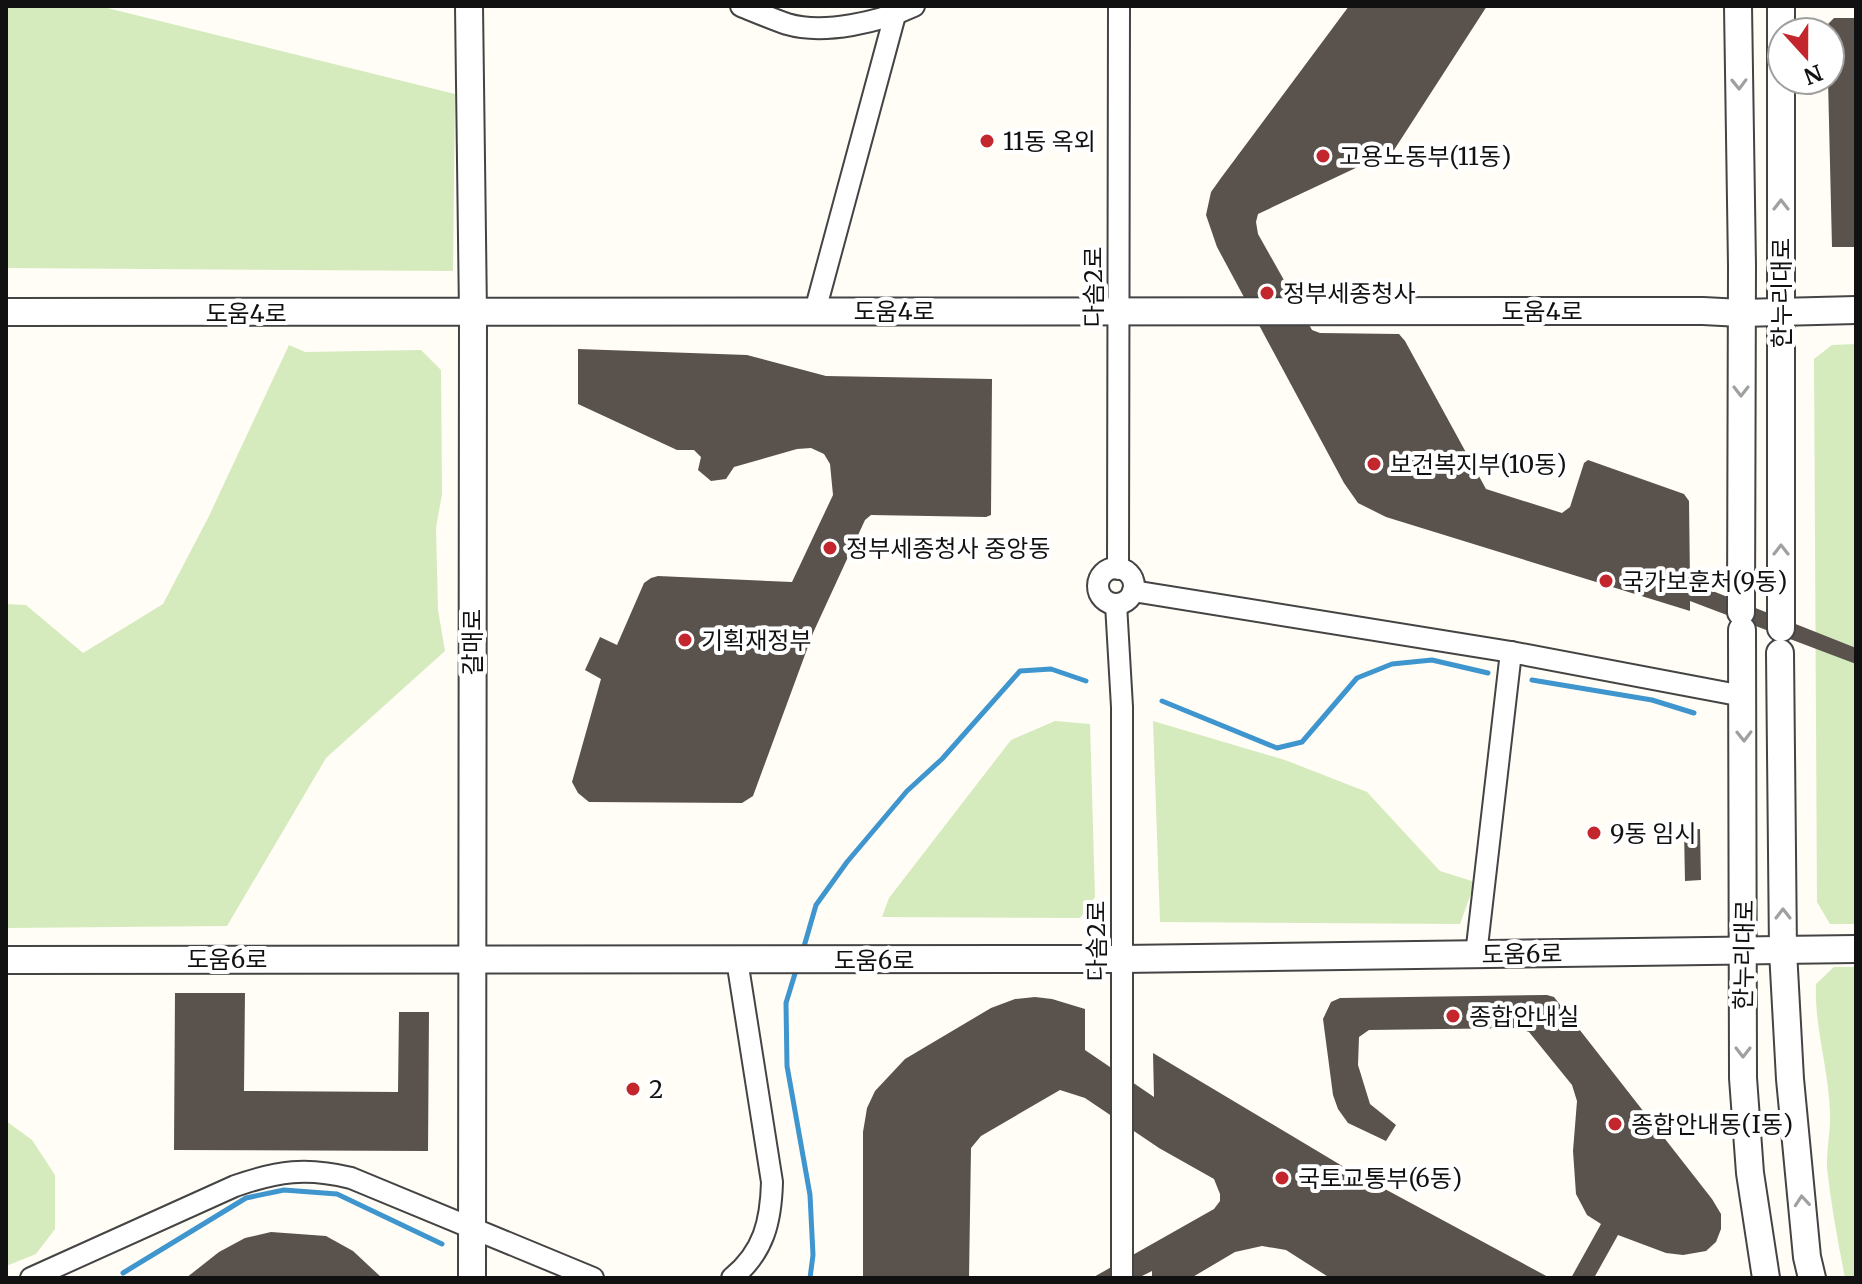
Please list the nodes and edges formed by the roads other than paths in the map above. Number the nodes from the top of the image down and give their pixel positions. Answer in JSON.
{"nodes":[{"id":1,"x":469,"y":6,"type":"edge"},
{"id":2,"x":741,"y":6,"type":"edge"},
{"id":3,"x":914,"y":6,"type":"edge"},
{"id":4,"x":1119,"y":6,"type":"edge"},
{"id":5,"x":1738,"y":6,"type":"edge"},
{"id":6,"x":1781,"y":6,"type":"edge"},
{"id":7,"x":895,"y":15,"type":"junction"},
{"id":8,"x":1856,"y":310,"type":"edge"},
{"id":9,"x":815,"y":311,"type":"junction"},
{"id":10,"x":1119,"y":311,"type":"junction"},
{"id":11,"x":1781,"y":311,"type":"junction"},
{"id":12,"x":6,"y":312,"type":"edge"},
{"id":13,"x":1741,"y":313,"type":"junction"},
{"id":14,"x":473,"y":314,"type":"junction"},
{"id":15,"x":1118,"y":569,"type":"junction"},
{"id":16,"x":1133,"y":591,"type":"junction"},
{"id":17,"x":1116,"y":604,"type":"junction"},
{"id":18,"x":1511,"y":652,"type":"junction"},
{"id":19,"x":1743,"y":696,"type":"junction"},
{"id":20,"x":1743,"y":949,"type":"junction"},
{"id":21,"x":1856,"y":949,"type":"edge"},
{"id":22,"x":1783,"y":951,"type":"junction"},
{"id":23,"x":1476,"y":955,"type":"junction"},
{"id":24,"x":471,"y":958,"type":"junction"},
{"id":25,"x":1122,"y":959,"type":"junction"},
{"id":26,"x":6,"y":960,"type":"edge"},
{"id":27,"x":737,"y":960,"type":"junction"},
{"id":28,"x":473,"y":1230,"type":"junction"},
{"id":29,"x":31,"y":1278,"type":"edge"},
{"id":30,"x":472,"y":1278,"type":"edge"},
{"id":31,"x":593,"y":1278,"type":"edge"},
{"id":32,"x":732,"y":1278,"type":"edge"},
{"id":33,"x":1122,"y":1278,"type":"edge"},
{"id":34,"x":1766,"y":1278,"type":"edge"},
{"id":35,"x":1812,"y":1278,"type":"edge"}],
"edges":[{"from":1,"to":14,"type":"street","name":"갈매로"},
{"from":2,"to":7,"type":"street"},
{"from":3,"to":7,"type":"street"},
{"from":4,"to":10,"type":"street","name":"다솜2로"},
{"from":5,"to":13,"type":"street","name":"한누리대로","one_way":true},
{"from":11,"to":6,"type":"street","name":"한누리대로","one_way":true},
{"from":7,"to":9,"type":"street"},
{"from":8,"to":11,"type":"street","name":"도움4로"},
{"from":9,"to":10,"type":"street","name":"도움4로"},
{"from":9,"to":14,"type":"street","name":"도움4로"},
{"from":10,"to":13,"type":"street","name":"도움4로"},
{"from":10,"to":15,"type":"street","name":"다솜2로"},
{"from":11,"to":13,"type":"street","name":"도움4로"},
{"from":22,"to":11,"type":"street","name":"한누리대로","one_way":true},
{"from":12,"to":14,"type":"street","name":"도움4로"},
{"from":13,"to":19,"type":"street","name":"한누리대로","one_way":true},
{"from":14,"to":24,"type":"street","name":"갈매로"},
{"from":15,"to":16,"type":"street"},
{"from":15,"to":17,"type":"street"},
{"from":16,"to":17,"type":"street"},
{"from":16,"to":18,"type":"street"},
{"from":17,"to":25,"type":"street","name":"다솜2로"},
{"from":18,"to":19,"type":"street"},
{"from":18,"to":23,"type":"street"},
{"from":19,"to":20,"type":"street","name":"한누리대로","one_way":true},
{"from":20,"to":22,"type":"street","name":"도움6로"},
{"from":20,"to":23,"type":"street","name":"도움6로"},
{"from":20,"to":34,"type":"street","name":"한누리대로","one_way":true},
{"from":21,"to":22,"type":"street","name":"도움6로"},
{"from":35,"to":22,"type":"street","name":"한누리대로","one_way":true},
{"from":23,"to":25,"type":"street","name":"도움6로"},
{"from":24,"to":26,"type":"street","name":"도움6로"},
{"from":24,"to":27,"type":"street","name":"도움6로"},
{"from":24,"to":28,"type":"street","name":"갈매로"},
{"from":25,"to":27,"type":"street","name":"도움6로"},
{"from":25,"to":33,"type":"street","name":"다솜2로"},
{"from":27,"to":32,"type":"street"},
{"from":28,"to":29,"type":"street"},
{"from":28,"to":30,"type":"street","name":"갈매로"},
{"from":28,"to":31,"type":"street"}]}
